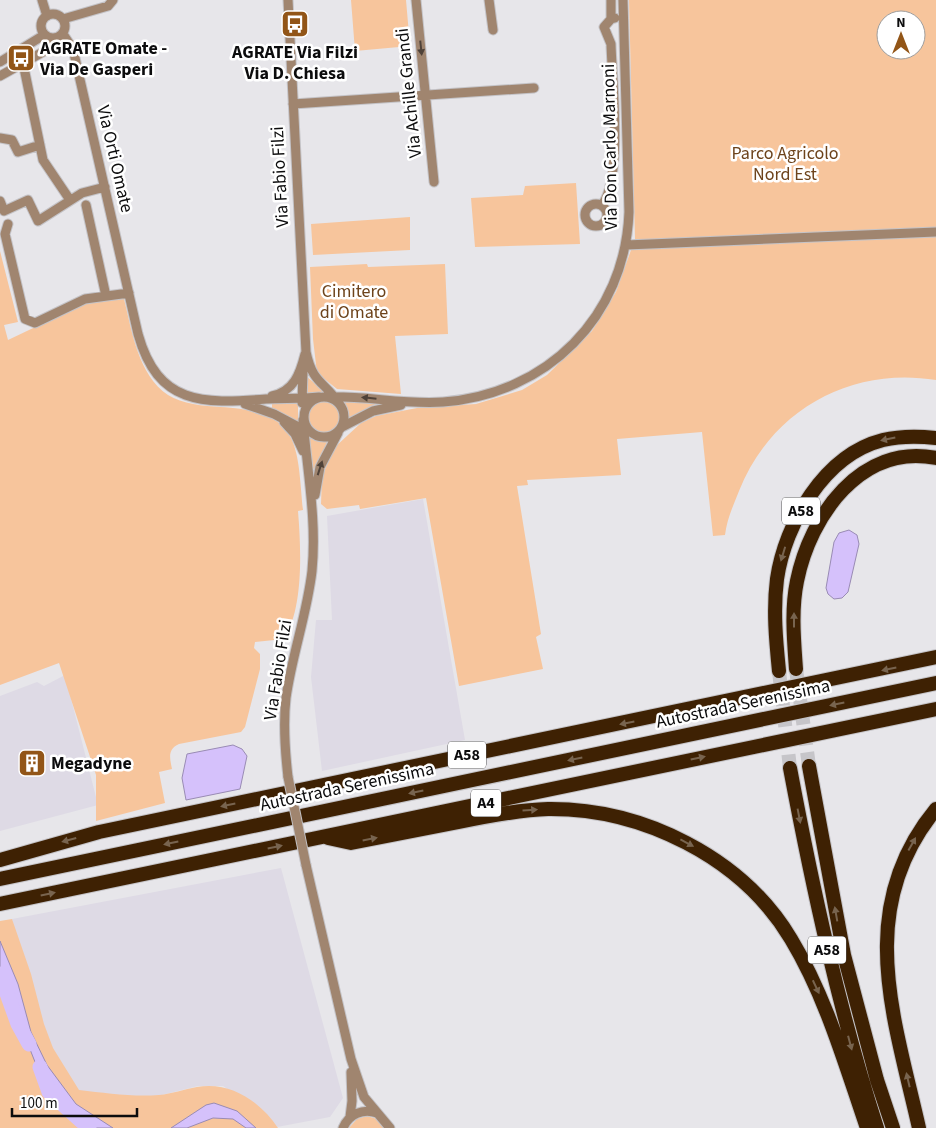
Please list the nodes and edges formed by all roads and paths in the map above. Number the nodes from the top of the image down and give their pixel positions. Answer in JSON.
{"nodes":[{"id":1,"x":42,"y":0,"type":"edge"},
{"id":2,"x":113,"y":0,"type":"edge"},
{"id":3,"x":288,"y":0,"type":"edge"},
{"id":4,"x":416,"y":0,"type":"edge"},
{"id":5,"x":490,"y":0,"type":"edge"},
{"id":6,"x":611,"y":0,"type":"edge"},
{"id":7,"x":623,"y":0,"type":"edge"},
{"id":8,"x":47,"y":16,"type":"junction"},
{"id":9,"x":63,"y":18,"type":"junction"},
{"id":10,"x":611,"y":18,"type":"junction"},
{"id":11,"x":624,"y":18,"type":"junction"},
{"id":12,"x":493,"y":30,"type":"dead end"},
{"id":13,"x":44,"y":35,"type":"junction"},
{"id":14,"x":60,"y":36,"type":"junction"},
{"id":15,"x":0,"y":62,"type":"edge"},
{"id":16,"x":23,"y":63,"type":"junction"},
{"id":17,"x":0,"y":76,"type":"edge"},
{"id":18,"x":534,"y":88,"type":"dead end"},
{"id":19,"x":426,"y":95,"type":"junction"},
{"id":20,"x":293,"y":104,"type":"junction"},
{"id":21,"x":0,"y":138,"type":"edge"},
{"id":22,"x":40,"y":145,"type":"junction"},
{"id":23,"x":434,"y":182,"type":"dead end"},
{"id":24,"x":105,"y":187,"type":"junction"},
{"id":25,"x":70,"y":200,"type":"junction"},
{"id":26,"x":0,"y":201,"type":"edge"},
{"id":27,"x":86,"y":205,"type":"dead end"},
{"id":28,"x":602,"y":205,"type":"dead end"},
{"id":29,"x":8,"y":224,"type":"dead end"},
{"id":30,"x":936,"y":232,"type":"edge"},
{"id":31,"x":626,"y":245,"type":"junction"},
{"id":32,"x":129,"y":293,"type":"junction"},
{"id":33,"x":106,"y":296,"type":"junction"},
{"id":34,"x":304,"y":356,"type":"junction"},
{"id":35,"x":335,"y":396,"type":"junction"},
{"id":36,"x":322,"y":397,"type":"junction"},
{"id":37,"x":302,"y":399,"type":"junction"},
{"id":38,"x":259,"y":400,"type":"junction"},
{"id":39,"x":235,"y":402,"type":"junction"},
{"id":40,"x":414,"y":403,"type":"junction"},
{"id":41,"x":340,"y":405,"type":"junction"},
{"id":42,"x":274,"y":414,"type":"junction"},
{"id":43,"x":303,"y":418,"type":"junction"},
{"id":44,"x":340,"y":429,"type":"junction"},
{"id":45,"x":308,"y":432,"type":"junction"},
{"id":46,"x":936,"y":438,"type":"edge"},
{"id":47,"x":306,"y":455,"type":"junction"},
{"id":48,"x":936,"y":458,"type":"edge"},
{"id":49,"x":313,"y":510,"type":"junction"},
{"id":50,"x":936,"y":657,"type":"edge"},
{"id":51,"x":796,"y":669,"type":"tunnel mouth"},
{"id":52,"x":779,"y":671,"type":"tunnel mouth"},
{"id":53,"x":936,"y":683,"type":"edge"},
{"id":54,"x":936,"y":709,"type":"edge"},
{"id":55,"x":809,"y":766,"type":"tunnel mouth"},
{"id":56,"x":790,"y":768,"type":"tunnel mouth"},
{"id":57,"x":936,"y":809,"type":"edge"},
{"id":58,"x":322,"y":837,"type":"junction"},
{"id":59,"x":0,"y":860,"type":"edge"},
{"id":60,"x":0,"y":879,"type":"edge"},
{"id":61,"x":0,"y":904,"type":"edge"},
{"id":62,"x":351,"y":1060,"type":"junction"},
{"id":63,"x":380,"y":1115,"type":"junction"},
{"id":64,"x":350,"y":1118,"type":"junction"},
{"id":65,"x":343,"y":1128,"type":"edge"},
{"id":66,"x":390,"y":1128,"type":"edge"},
{"id":67,"x":867,"y":1128,"type":"edge"},
{"id":68,"x":877,"y":1128,"type":"edge"},
{"id":69,"x":893,"y":1128,"type":"edge"},
{"id":70,"x":919,"y":1128,"type":"edge"}],
"edges":[{"from":1,"to":8,"type":"street"},
{"from":2,"to":9,"type":"street"},
{"from":3,"to":20,"type":"street","name":"Via Fabio Filzi"},
{"from":4,"to":19,"type":"street","name":"Via Achille Grandi","one_way":true},
{"from":5,"to":12,"type":"street"},
{"from":6,"to":10,"type":"street"},
{"from":7,"to":11,"type":"street","name":"Via Don Carlo Marnoni"},
{"from":8,"to":9,"type":"street"},
{"from":8,"to":13,"type":"street"},
{"from":9,"to":14,"type":"street"},
{"from":10,"to":11,"type":"street"},
{"from":10,"to":28,"type":"street"},
{"from":11,"to":31,"type":"street","name":"Via Don Carlo Marnoni"},
{"from":13,"to":14,"type":"street"},
{"from":13,"to":15,"type":"street"},
{"from":14,"to":16,"type":"street"},
{"from":14,"to":24,"type":"street","name":"Via Orti Omate"},
{"from":16,"to":17,"type":"street"},
{"from":16,"to":22,"type":"street"},
{"from":18,"to":19,"type":"street"},
{"from":19,"to":20,"type":"street"},
{"from":19,"to":23,"type":"street","name":"Via Achille Grandi"},
{"from":20,"to":34,"type":"street","name":"Via Fabio Filzi"},
{"from":21,"to":22,"type":"street"},
{"from":22,"to":25,"type":"street"},
{"from":24,"to":25,"type":"street"},
{"from":24,"to":32,"type":"street","name":"Via Orti Omate"},
{"from":25,"to":26,"type":"street"},
{"from":27,"to":33,"type":"street"},
{"from":29,"to":33,"type":"street"},
{"from":30,"to":31,"type":"street"},
{"from":31,"to":40,"type":"street","name":"Via Don Carlo Marnoni"},
{"from":32,"to":33,"type":"street"},
{"from":32,"to":39,"type":"street","name":"Via Orti Omate"},
{"from":34,"to":35,"type":"street","name":"Via Fabio Filzi"},
{"from":34,"to":37,"type":"street","name":"Via Fabio Filzi"},
{"from":34,"to":38,"type":"street","name":"Via Fabio Filzi"},
{"from":35,"to":36,"type":"street","name":"Via Don Carlo Marnoni"},
{"from":40,"to":35,"type":"street","name":"Via Don Carlo Marnoni","one_way":true},
{"from":35,"to":41,"type":"street","name":"Via Fabio Filzi"},
{"from":36,"to":37,"type":"street","name":"Via Orti Omate"},
{"from":36,"to":41,"type":"street"},
{"from":36,"to":43,"type":"street"},
{"from":37,"to":38,"type":"street","name":"Via Orti Omate"},
{"from":37,"to":43,"type":"street","name":"Via Fabio Filzi"},
{"from":38,"to":39,"type":"street","name":"Via Orti Omate"},
{"from":39,"to":42,"type":"street","name":"Via Orti Omate"},
{"from":40,"to":44,"type":"street","name":"Via Don Carlo Marnoni"},
{"from":41,"to":44,"type":"street"},
{"from":42,"to":45,"type":"street","name":"Via Orti Omate"},
{"from":42,"to":47,"type":"street","name":"Via Orti Omate"},
{"from":43,"to":45,"type":"street","name":"Via Fabio Filzi"},
{"from":44,"to":45,"type":"street"},
{"from":49,"to":44,"type":"street","name":"Via Fabio Filzi","one_way":true},
{"from":45,"to":47,"type":"street","name":"Via Fabio Filzi"},
{"from":46,"to":52,"type":"highway","number":"A58","one_way":true},
{"from":47,"to":49,"type":"street","name":"Via Fabio Filzi"},
{"from":51,"to":48,"type":"highway","number":"A58","one_way":true},
{"from":49,"to":62,"type":"street","name":"Via Fabio Filzi","bridge":true},
{"from":50,"to":59,"type":"highway","number":"A58","one_way":true},
{"from":53,"to":60,"type":"highway","name":"Autostrada Serenissima","number":"A4","one_way":true},
{"from":58,"to":54,"type":"highway","number":"A4","one_way":true},
{"from":69,"to":55,"type":"highway","number":"A58","one_way":true},
{"from":56,"to":68,"type":"highway","number":"A58","one_way":true},
{"from":70,"to":57,"type":"highway","one_way":true},
{"from":61,"to":58,"type":"highway","number":"A4","one_way":true},
{"from":58,"to":67,"type":"highway","number":"A58","one_way":true},
{"from":62,"to":63,"type":"street"},
{"from":62,"to":64,"type":"street"},
{"from":63,"to":64,"type":"street"},
{"from":63,"to":66,"type":"street"},
{"from":64,"to":65,"type":"street"}]}
